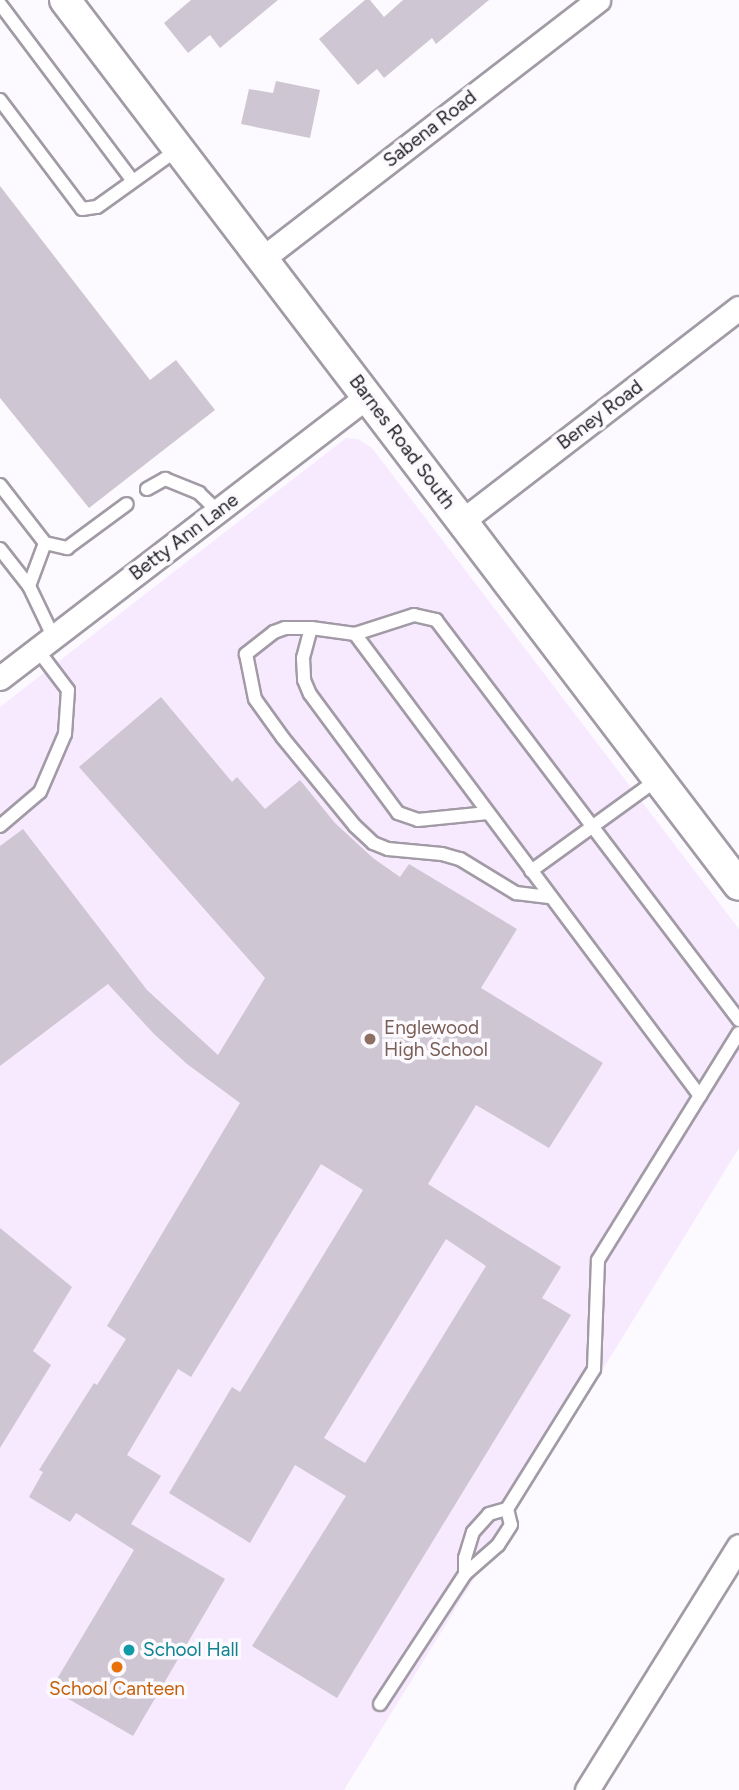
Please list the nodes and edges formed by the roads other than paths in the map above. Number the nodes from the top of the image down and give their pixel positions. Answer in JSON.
{"nodes":[{"id":1,"x":598,"y":0,"type":"edge"},
{"id":2,"x":72,"y":2,"type":"edge"},
{"id":3,"x":0,"y":4,"type":"edge"},
{"id":4,"x":0,"y":100,"type":"edge"},
{"id":5,"x":179,"y":149,"type":"junction"},
{"id":6,"x":133,"y":181,"type":"junction"},
{"id":7,"x":263,"y":258,"type":"junction"},
{"id":8,"x":738,"y":312,"type":"edge"},
{"id":9,"x":368,"y":396,"type":"junction"},
{"id":10,"x":0,"y":485,"type":"edge"},
{"id":11,"x":147,"y":489,"type":"dead end"},
{"id":12,"x":127,"y":504,"type":"dead end"},
{"id":13,"x":219,"y":512,"type":"junction"},
{"id":14,"x":462,"y":521,"type":"junction"},
{"id":15,"x":45,"y":543,"type":"junction"},
{"id":16,"x":0,"y":549,"type":"edge"},
{"id":17,"x":29,"y":586,"type":"junction"},
{"id":18,"x":311,"y":628,"type":"junction"},
{"id":19,"x":355,"y":635,"type":"junction"},
{"id":20,"x":45,"y":643,"type":"junction"},
{"id":21,"x":0,"y":678,"type":"edge"},
{"id":22,"x":658,"y":779,"type":"junction"},
{"id":23,"x":488,"y":813,"type":"junction"},
{"id":24,"x":0,"y":826,"type":"edge"},
{"id":25,"x":593,"y":827,"type":"junction"},
{"id":26,"x":531,"y":871,"type":"junction"},
{"id":27,"x":739,"y":884,"type":"edge"},
{"id":28,"x":551,"y":897,"type":"junction"},
{"id":29,"x":739,"y":1020,"type":"edge"},
{"id":30,"x":739,"y":1033,"type":"edge"},
{"id":31,"x":700,"y":1096,"type":"junction"},
{"id":32,"x":507,"y":1509,"type":"junction"},
{"id":33,"x":739,"y":1546,"type":"edge"},
{"id":34,"x":465,"y":1574,"type":"junction"},
{"id":35,"x":380,"y":1704,"type":"dead end"},
{"id":36,"x":587,"y":1790,"type":"edge"}],
"edges":[{"from":1,"to":7,"type":"street","name":"Sabena Road"},
{"from":2,"to":5,"type":"street","name":"Barnes Road South"},
{"from":3,"to":6,"type":"lane"},
{"from":4,"to":6,"type":"lane"},
{"from":5,"to":6,"type":"lane"},
{"from":5,"to":7,"type":"street","name":"Barnes Road South"},
{"from":7,"to":9,"type":"street","name":"Barnes Road South"},
{"from":8,"to":14,"type":"street","name":"Beney Road"},
{"from":9,"to":13,"type":"street","name":"Betty Ann Lane"},
{"from":9,"to":14,"type":"street","name":"Barnes Road South"},
{"from":10,"to":15,"type":"lane"},
{"from":11,"to":13,"type":"lane"},
{"from":12,"to":15,"type":"lane"},
{"from":13,"to":20,"type":"street","name":"Betty Ann Lane"},
{"from":14,"to":22,"type":"street","name":"Barnes Road South"},
{"from":15,"to":17,"type":"lane"},
{"from":16,"to":17,"type":"lane"},
{"from":17,"to":20,"type":"lane"},
{"from":18,"to":19,"type":"lane"},
{"from":18,"to":23,"type":"lane"},
{"from":18,"to":28,"type":"lane"},
{"from":19,"to":23,"type":"lane"},
{"from":19,"to":25,"type":"lane"},
{"from":20,"to":21,"type":"street","name":"Betty Ann Lane"},
{"from":20,"to":24,"type":"lane"},
{"from":22,"to":25,"type":"lane"},
{"from":22,"to":27,"type":"street","name":"Barnes Road South"},
{"from":23,"to":26,"type":"lane"},
{"from":25,"to":26,"type":"lane"},
{"from":25,"to":29,"type":"lane"},
{"from":26,"to":28,"type":"lane"},
{"from":28,"to":31,"type":"lane"},
{"from":30,"to":31,"type":"lane"},
{"from":31,"to":32,"type":"lane"},
{"from":32,"to":34,"type":"lane"},
{"from":32,"to":34,"type":"lane"},
{"from":33,"to":36,"type":"street"},
{"from":34,"to":35,"type":"lane"}]}
